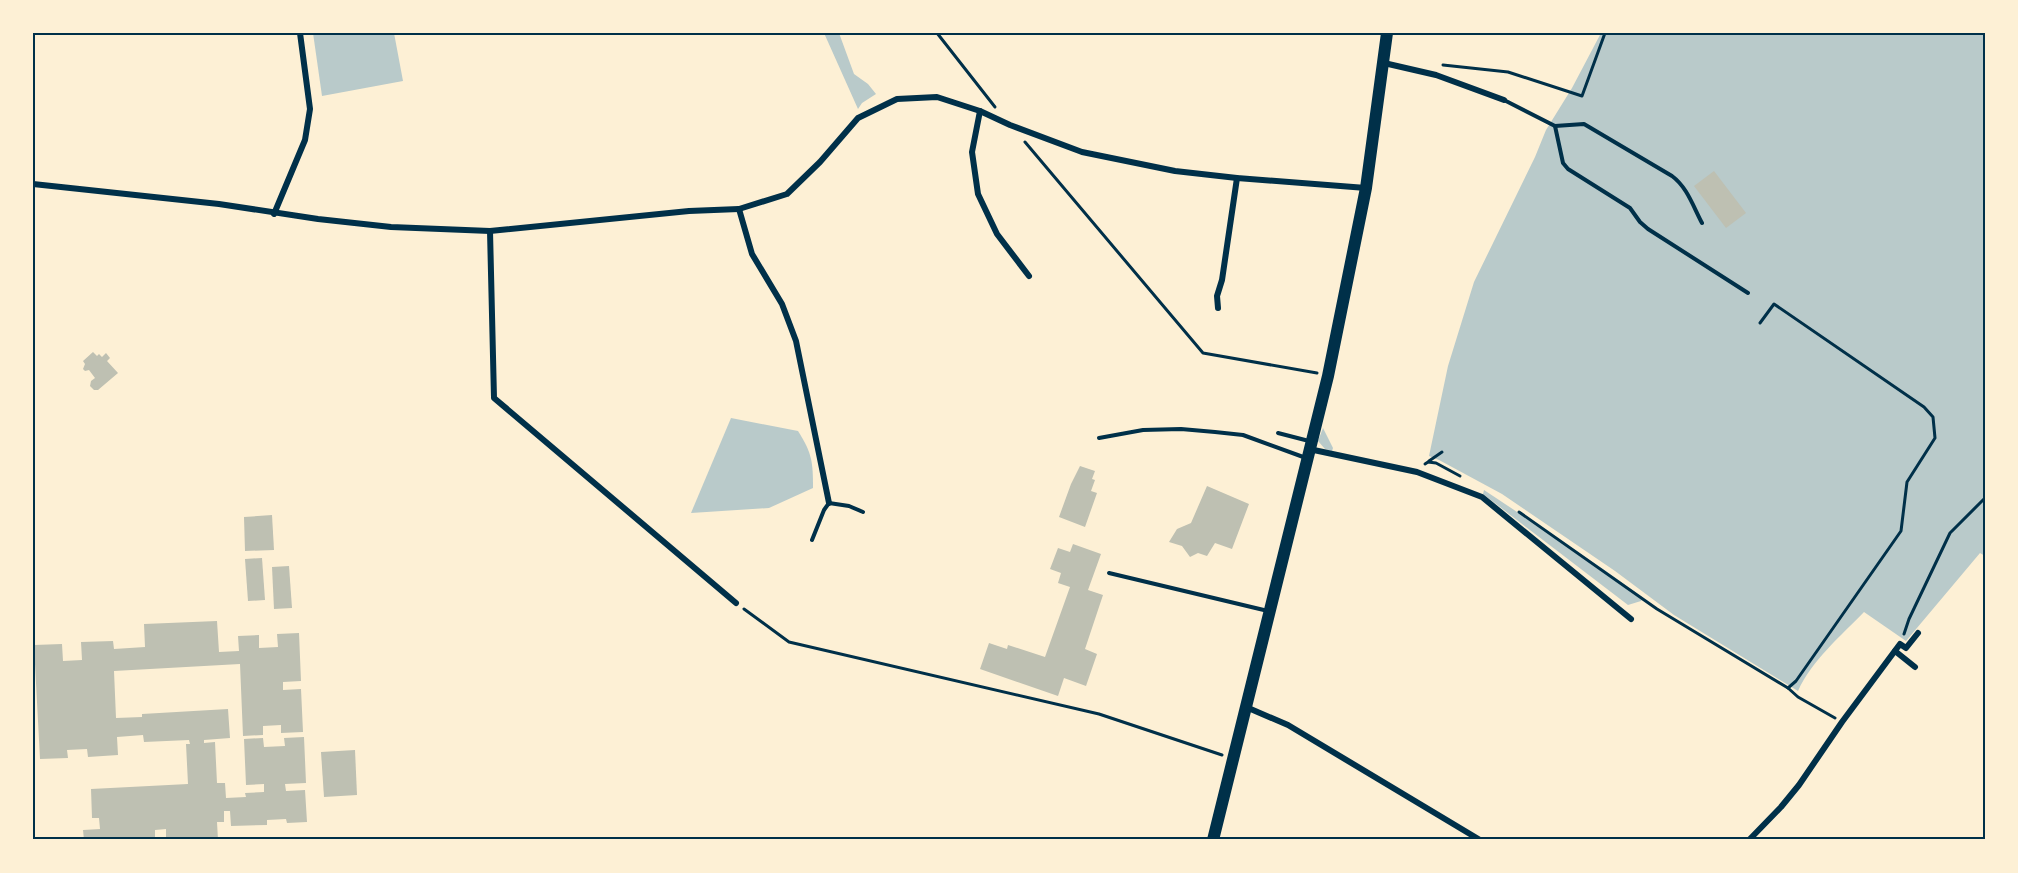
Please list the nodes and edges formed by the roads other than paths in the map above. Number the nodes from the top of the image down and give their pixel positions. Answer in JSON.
{"nodes":[{"id":1,"x":300,"y":33,"type":"edge"},
{"id":2,"x":1387,"y":33,"type":"edge"},
{"id":3,"x":1384,"y":63,"type":"junction"},
{"id":4,"x":1504,"y":100,"type":"joint"},
{"id":5,"x":980,"y":111,"type":"junction"},
{"id":6,"x":1555,"y":126,"type":"junction"},
{"id":7,"x":1237,"y":178,"type":"junction"},
{"id":8,"x":33,"y":184,"type":"edge"},
{"id":9,"x":1366,"y":188,"type":"junction"},
{"id":10,"x":739,"y":209,"type":"junction"},
{"id":11,"x":274,"y":214,"type":"junction"},
{"id":12,"x":1702,"y":223,"type":"dead end"},
{"id":13,"x":490,"y":231,"type":"junction"},
{"id":14,"x":1029,"y":276,"type":"dead end"},
{"id":15,"x":1748,"y":293,"type":"dead end"},
{"id":16,"x":1218,"y":308,"type":"dead end"},
{"id":17,"x":1278,"y":433,"type":"dead end"},
{"id":18,"x":1099,"y":438,"type":"dead end"},
{"id":19,"x":1309,"y":450,"type":"junction"},
{"id":20,"x":829,"y":503,"type":"junction"},
{"id":21,"x":863,"y":512,"type":"dead end"},
{"id":22,"x":812,"y":540,"type":"dead end"},
{"id":23,"x":1109,"y":573,"type":"dead end"},
{"id":24,"x":736,"y":603,"type":"road end"},
{"id":25,"x":1269,"y":611,"type":"junction"},
{"id":26,"x":1631,"y":619,"type":"dead end"},
{"id":27,"x":1918,"y":633,"type":"dead end"},
{"id":28,"x":1895,"y":651,"type":"junction"},
{"id":29,"x":1915,"y":667,"type":"dead end"},
{"id":30,"x":1245,"y":706,"type":"junction"},
{"id":31,"x":1213,"y":840,"type":"edge"},
{"id":32,"x":1480,"y":840,"type":"edge"},
{"id":33,"x":1749,"y":840,"type":"edge"}],
"edges":[{"from":1,"to":11,"type":"street"},
{"from":2,"to":3,"type":"main road"},
{"from":3,"to":4,"type":"street"},
{"from":3,"to":9,"type":"main road"},
{"from":4,"to":6,"type":"lane"},
{"from":5,"to":7,"type":"street"},
{"from":5,"to":10,"type":"street"},
{"from":5,"to":14,"type":"street"},
{"from":6,"to":12,"type":"lane"},
{"from":6,"to":15,"type":"lane"},
{"from":7,"to":9,"type":"street"},
{"from":7,"to":16,"type":"street"},
{"from":8,"to":11,"type":"street"},
{"from":9,"to":19,"type":"main road"},
{"from":10,"to":13,"type":"street"},
{"from":10,"to":20,"type":"street"},
{"from":11,"to":13,"type":"street"},
{"from":13,"to":24,"type":"street"},
{"from":17,"to":19,"type":"lane"},
{"from":18,"to":19,"type":"lane"},
{"from":19,"to":25,"type":"main road"},
{"from":19,"to":26,"type":"street"},
{"from":20,"to":21,"type":"lane"},
{"from":20,"to":22,"type":"lane"},
{"from":23,"to":25,"type":"lane"},
{"from":25,"to":30,"type":"main road"},
{"from":27,"to":28,"type":"street"},
{"from":28,"to":29,"type":"street"},
{"from":28,"to":33,"type":"street"},
{"from":30,"to":31,"type":"main road"},
{"from":30,"to":32,"type":"street"}]}
